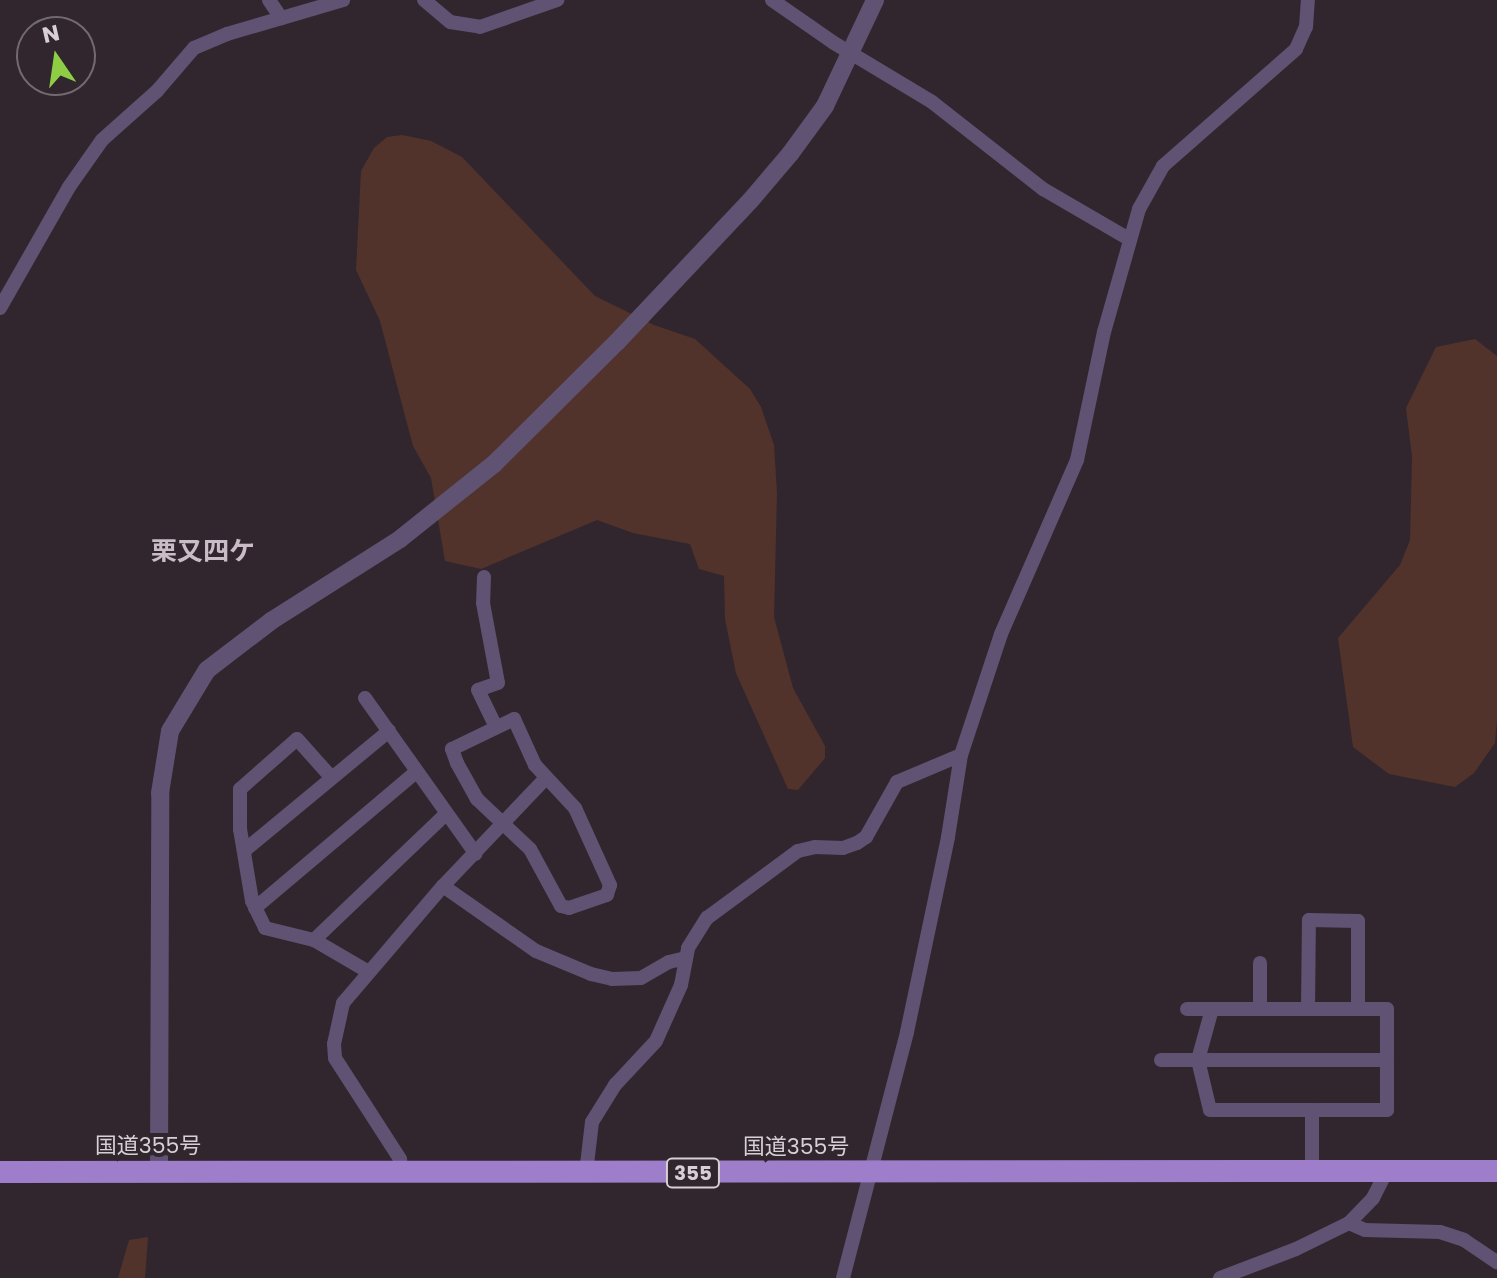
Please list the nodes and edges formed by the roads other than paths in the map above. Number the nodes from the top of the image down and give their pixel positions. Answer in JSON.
{"nodes":[{"id":1,"x":269,"y":0,"type":"edge"},
{"id":2,"x":343,"y":0,"type":"edge"},
{"id":3,"x":424,"y":0,"type":"edge"},
{"id":4,"x":557,"y":0,"type":"edge"},
{"id":5,"x":772,"y":0,"type":"edge"},
{"id":6,"x":875,"y":0,"type":"edge"},
{"id":7,"x":1308,"y":0,"type":"edge"},
{"id":8,"x":281,"y":18,"type":"junction"},
{"id":9,"x":852,"y":54,"type":"junction"},
{"id":10,"x":1129,"y":239,"type":"junction"},
{"id":11,"x":0,"y":308,"type":"edge"},
{"id":12,"x":484,"y":577,"type":"dead end"},
{"id":13,"x":365,"y":698,"type":"dead end"},
{"id":14,"x":496,"y":727,"type":"junction"},
{"id":15,"x":389,"y":731,"type":"junction"},
{"id":16,"x":961,"y":755,"type":"junction"},
{"id":17,"x":416,"y":772,"type":"junction"},
{"id":18,"x":331,"y":777,"type":"junction"},
{"id":19,"x":546,"y":778,"type":"junction"},
{"id":20,"x":446,"y":814,"type":"junction"},
{"id":21,"x":505,"y":824,"type":"junction"},
{"id":22,"x":245,"y":850,"type":"junction"},
{"id":23,"x":476,"y":854,"type":"junction"},
{"id":24,"x":443,"y":886,"type":"junction"},
{"id":25,"x":255,"y":908,"type":"junction"},
{"id":26,"x":314,"y":940,"type":"junction"},
{"id":27,"x":686,"y":958,"type":"junction"},
{"id":28,"x":1260,"y":963,"type":"dead end"},
{"id":29,"x":367,"y":971,"type":"junction"},
{"id":30,"x":1187,"y":1009,"type":"dead end"},
{"id":31,"x":1212,"y":1009,"type":"junction"},
{"id":32,"x":1260,"y":1009,"type":"junction"},
{"id":33,"x":1308,"y":1009,"type":"junction"},
{"id":34,"x":1358,"y":1009,"type":"junction"},
{"id":35,"x":1161,"y":1060,"type":"dead end"},
{"id":36,"x":1198,"y":1060,"type":"junction"},
{"id":37,"x":1387,"y":1060,"type":"junction"},
{"id":38,"x":1312,"y":1110,"type":"junction"},
{"id":39,"x":1496,"y":1168,"type":"edge"},
{"id":40,"x":159,"y":1171,"type":"junction"},
{"id":41,"x":0,"y":1172,"type":"edge"},
{"id":42,"x":402,"y":1172,"type":"junction"},
{"id":43,"x":586,"y":1173,"type":"junction"},
{"id":44,"x":868,"y":1173,"type":"junction"},
{"id":45,"x":1312,"y":1174,"type":"junction"},
{"id":46,"x":1385,"y":1174,"type":"junction"},
{"id":47,"x":1349,"y":1223,"type":"junction"},
{"id":48,"x":1497,"y":1262,"type":"edge"},
{"id":49,"x":1261,"y":1263,"type":"junction"},
{"id":50,"x":843,"y":1278,"type":"edge"},
{"id":51,"x":1220,"y":1278,"type":"edge"},
{"id":52,"x":1266,"y":1278,"type":"edge"}],
"edges":[{"from":1,"to":8,"type":"street"},
{"from":2,"to":8,"type":"street"},
{"from":3,"to":4,"type":"street"},
{"from":5,"to":9,"type":"street"},
{"from":6,"to":9,"type":"street"},
{"from":7,"to":10,"type":"street"},
{"from":8,"to":11,"type":"street"},
{"from":9,"to":10,"type":"street"},
{"from":9,"to":40,"type":"street"},
{"from":10,"to":16,"type":"street"},
{"from":12,"to":14,"type":"street"},
{"from":13,"to":15,"type":"street"},
{"from":14,"to":19,"type":"street"},
{"from":14,"to":21,"type":"street"},
{"from":15,"to":17,"type":"street"},
{"from":15,"to":18,"type":"street"},
{"from":16,"to":27,"type":"street"},
{"from":16,"to":44,"type":"street"},
{"from":17,"to":20,"type":"street"},
{"from":17,"to":25,"type":"street"},
{"from":18,"to":22,"type":"street"},
{"from":18,"to":22,"type":"street"},
{"from":19,"to":21,"type":"street"},
{"from":19,"to":21,"type":"street"},
{"from":20,"to":23,"type":"street"},
{"from":20,"to":26,"type":"street"},
{"from":21,"to":23,"type":"street"},
{"from":22,"to":25,"type":"street"},
{"from":23,"to":24,"type":"street"},
{"from":24,"to":27,"type":"street"},
{"from":24,"to":29,"type":"street"},
{"from":25,"to":26,"type":"street"},
{"from":26,"to":29,"type":"street"},
{"from":27,"to":43,"type":"street"},
{"from":28,"to":32,"type":"street"},
{"from":29,"to":42,"type":"street"},
{"from":30,"to":31,"type":"street"},
{"from":31,"to":32,"type":"street"},
{"from":31,"to":36,"type":"street"},
{"from":32,"to":33,"type":"street"},
{"from":33,"to":34,"type":"street"},
{"from":33,"to":34,"type":"street"},
{"from":34,"to":37,"type":"street"},
{"from":35,"to":36,"type":"street"},
{"from":36,"to":37,"type":"street"},
{"from":36,"to":38,"type":"street"},
{"from":37,"to":38,"type":"street"},
{"from":38,"to":45,"type":"street"},
{"from":39,"to":46,"type":"highway","name":"国道355号","number":"355"},
{"from":40,"to":41,"type":"highway","name":"国道355号","number":"355"},
{"from":40,"to":42,"type":"highway","name":"国道355号","number":"355"},
{"from":42,"to":43,"type":"highway","name":"国道355号","number":"355"},
{"from":43,"to":44,"type":"highway","name":"国道355号","number":"355"},
{"from":44,"to":45,"type":"highway","name":"国道355号","number":"355"},
{"from":44,"to":50,"type":"street"},
{"from":45,"to":46,"type":"highway","name":"国道355号","number":"355"},
{"from":46,"to":47,"type":"street"},
{"from":47,"to":48,"type":"street"},
{"from":47,"to":49,"type":"street"},
{"from":49,"to":51,"type":"street"},
{"from":49,"to":52,"type":"street"}]}
